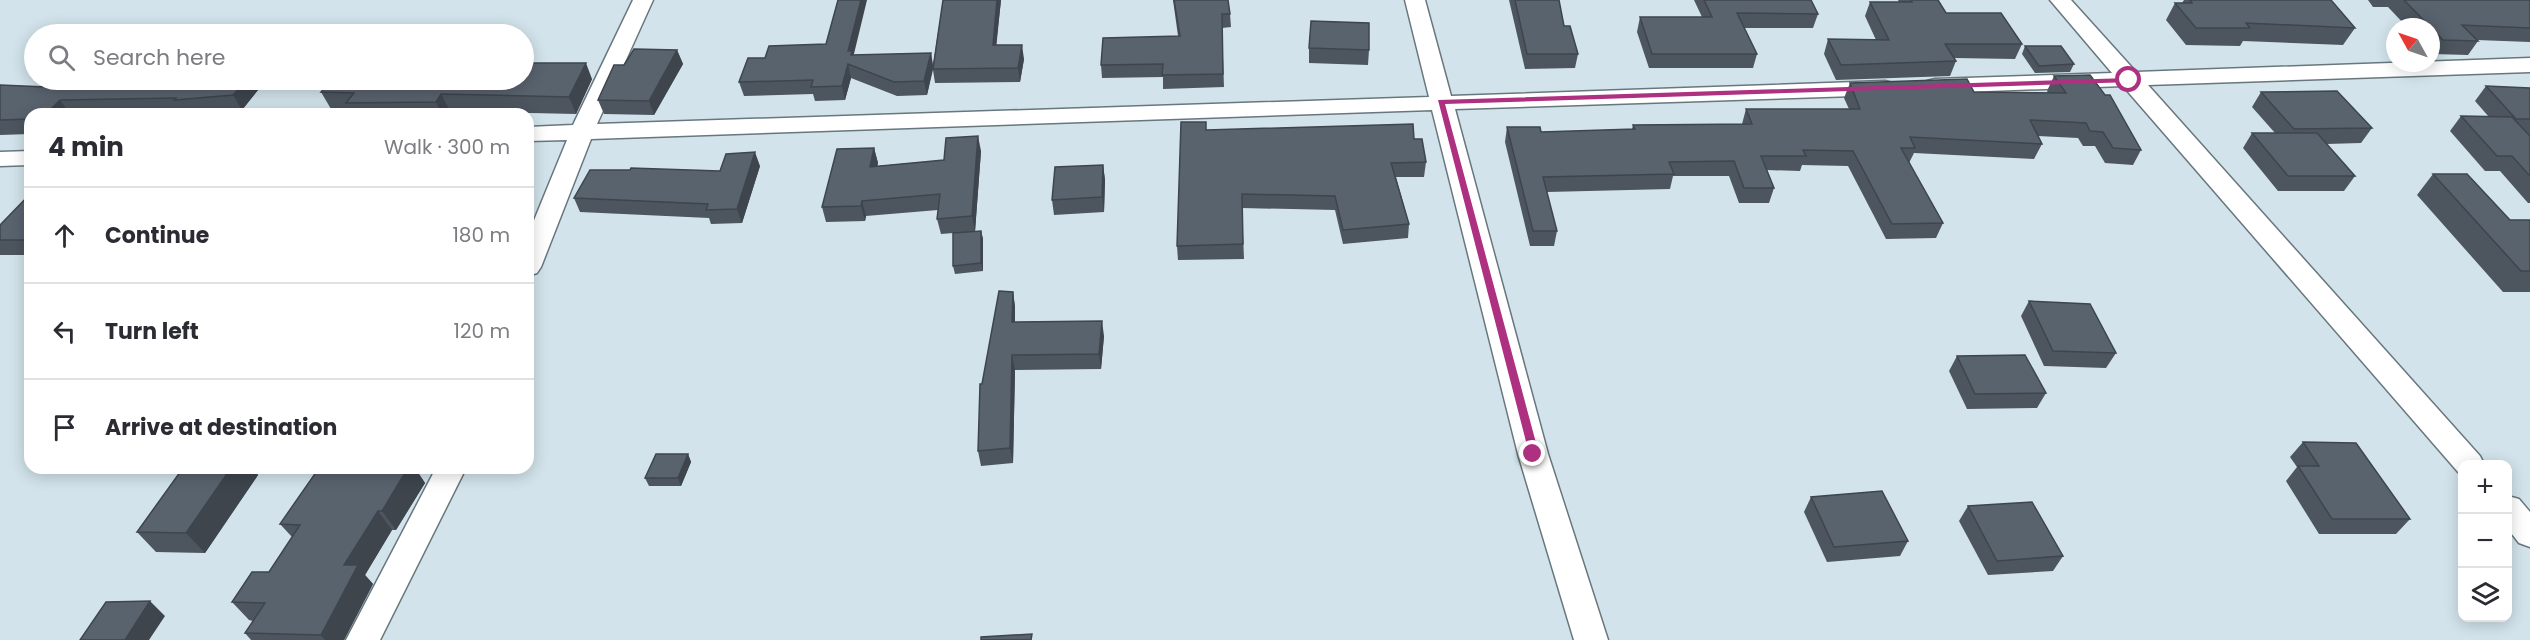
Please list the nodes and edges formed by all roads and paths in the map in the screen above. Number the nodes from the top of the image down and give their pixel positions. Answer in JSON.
{"nodes":[{"id":1,"x":643,"y":0,"type":"edge"},
{"id":2,"x":1415,"y":0,"type":"edge"},
{"id":3,"x":2060,"y":0,"type":"edge"},
{"id":4,"x":2530,"y":65,"type":"edge"},
{"id":5,"x":2129,"y":80,"type":"junction"},
{"id":6,"x":1441,"y":102,"type":"junction"},
{"id":7,"x":582,"y":132,"type":"junction"},
{"id":8,"x":534,"y":134,"type":"edge"},
{"id":9,"x":24,"y":158,"type":"edge"},
{"id":10,"x":0,"y":159,"type":"edge"},
{"id":11,"x":534,"y":252,"type":"edge"},
{"id":12,"x":2465,"y":460,"type":"edge"},
{"id":13,"x":449,"y":474,"type":"edge"},
{"id":14,"x":2512,"y":513,"type":"edge"},
{"id":15,"x":2530,"y":534,"type":"edge"},
{"id":16,"x":363,"y":640,"type":"edge"},
{"id":17,"x":1591,"y":640,"type":"edge"}],
"edges":[{"from":1,"to":7,"type":"street"},
{"from":2,"to":6,"type":"street"},
{"from":3,"to":5,"type":"street"},
{"from":4,"to":5,"type":"street"},
{"from":5,"to":6,"type":"street"},
{"from":5,"to":12,"type":"street"},
{"from":6,"to":7,"type":"street"},
{"from":6,"to":17,"type":"street"},
{"from":7,"to":8,"type":"street"},
{"from":7,"to":11,"type":"street"},
{"from":9,"to":10,"type":"street"},
{"from":13,"to":16,"type":"street"},
{"from":14,"to":15,"type":"street"}]}
